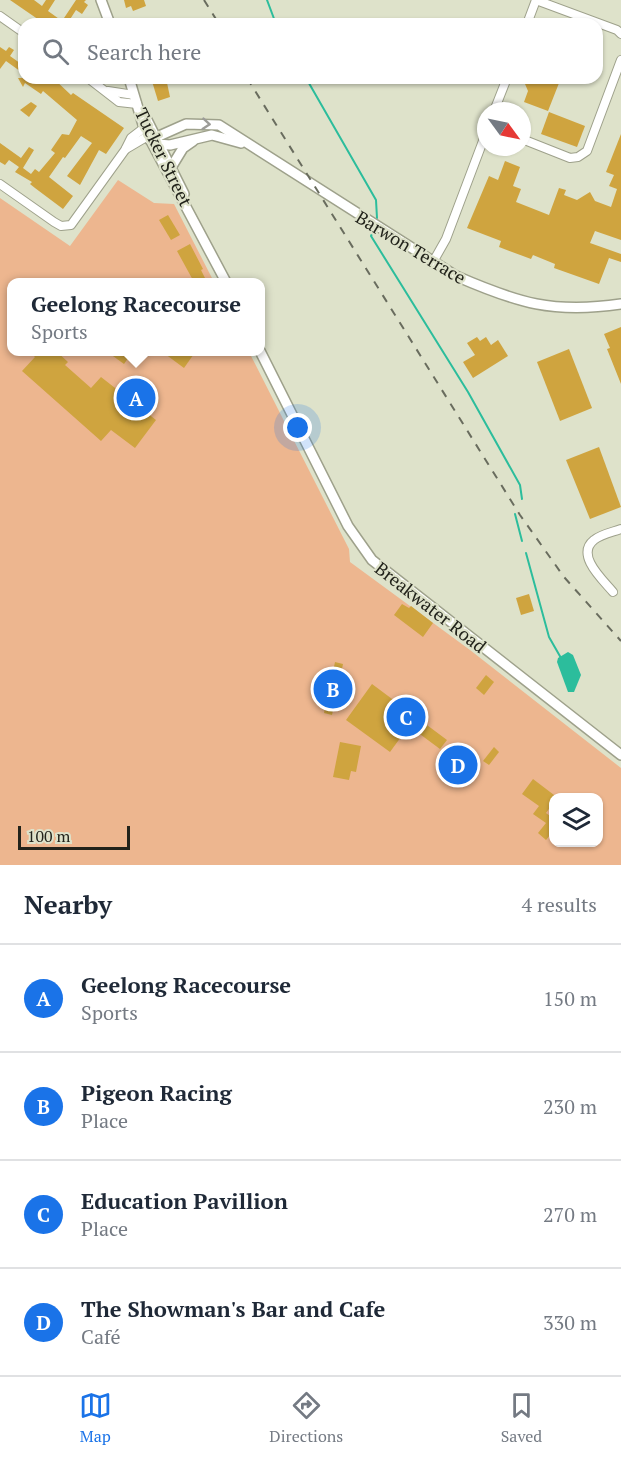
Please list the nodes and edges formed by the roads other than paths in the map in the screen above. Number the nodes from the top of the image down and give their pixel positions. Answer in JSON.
{"nodes":[{"id":1,"x":101,"y":0,"type":"edge"},
{"id":2,"x":536,"y":0,"type":"edge"},
{"id":3,"x":0,"y":16,"type":"edge"},
{"id":4,"x":108,"y":18,"type":"edge"},
{"id":5,"x":529,"y":18,"type":"edge"},
{"id":6,"x":585,"y":18,"type":"edge"},
{"id":7,"x":603,"y":25,"type":"edge"},
{"id":8,"x":18,"y":29,"type":"edge"},
{"id":9,"x":621,"y":34,"type":"edge"},
{"id":10,"x":621,"y":60,"type":"edge"},
{"id":11,"x":96,"y":84,"type":"edge"},
{"id":12,"x":131,"y":84,"type":"edge"},
{"id":13,"x":505,"y":84,"type":"edge"},
{"id":14,"x":136,"y":100,"type":"junction"},
{"id":15,"x":498,"y":102,"type":"edge"},
{"id":16,"x":207,"y":135,"type":"junction"},
{"id":17,"x":152,"y":136,"type":"junction"},
{"id":18,"x":531,"y":143,"type":"edge"},
{"id":19,"x":251,"y":147,"type":"junction"},
{"id":20,"x":477,"y":156,"type":"edge"},
{"id":21,"x":172,"y":166,"type":"junction"},
{"id":22,"x":0,"y":184,"type":"edge"},
{"id":23,"x":177,"y":186,"type":"junction"},
{"id":24,"x":433,"y":262,"type":"junction"},
{"id":25,"x":224,"y":278,"type":"edge"},
{"id":26,"x":621,"y":304,"type":"edge"},
{"id":27,"x":263,"y":356,"type":"edge"},
{"id":28,"x":621,"y":529,"type":"edge"},
{"id":29,"x":613,"y":592,"type":"dead end"},
{"id":30,"x":621,"y":755,"type":"edge"}],
"edges":[{"from":1,"to":4,"type":"street"},
{"from":2,"to":5,"type":"street"},
{"from":2,"to":6,"type":"street"},
{"from":3,"to":8,"type":"street"},
{"from":7,"to":9,"type":"street"},
{"from":10,"to":18,"type":"street"},
{"from":11,"to":14,"type":"street"},
{"from":12,"to":14,"type":"street","name":"Tucker Street"},
{"from":13,"to":15,"type":"street"},
{"from":14,"to":17,"type":"street","name":"Tucker Street"},
{"from":16,"to":17,"type":"street","name":"Barwon Terrace"},
{"from":16,"to":19,"type":"street","name":"Barwon Terrace"},
{"from":16,"to":21,"type":"street"},
{"from":17,"to":19,"type":"street","name":"Barwon Terrace","one_way":true},
{"from":17,"to":21,"type":"street","name":"Tucker Street"},
{"from":17,"to":22,"type":"street"},
{"from":17,"to":23,"type":"street"},
{"from":19,"to":24,"type":"street","name":"Barwon Terrace"},
{"from":20,"to":24,"type":"street"},
{"from":21,"to":23,"type":"street","name":"Tucker Street"},
{"from":23,"to":25,"type":"street","name":"Tucker Street"},
{"from":24,"to":26,"type":"street","name":"Barwon Terrace"},
{"from":27,"to":30,"type":"street","name":"Breakwater Road"},
{"from":28,"to":29,"type":"street"}]}
